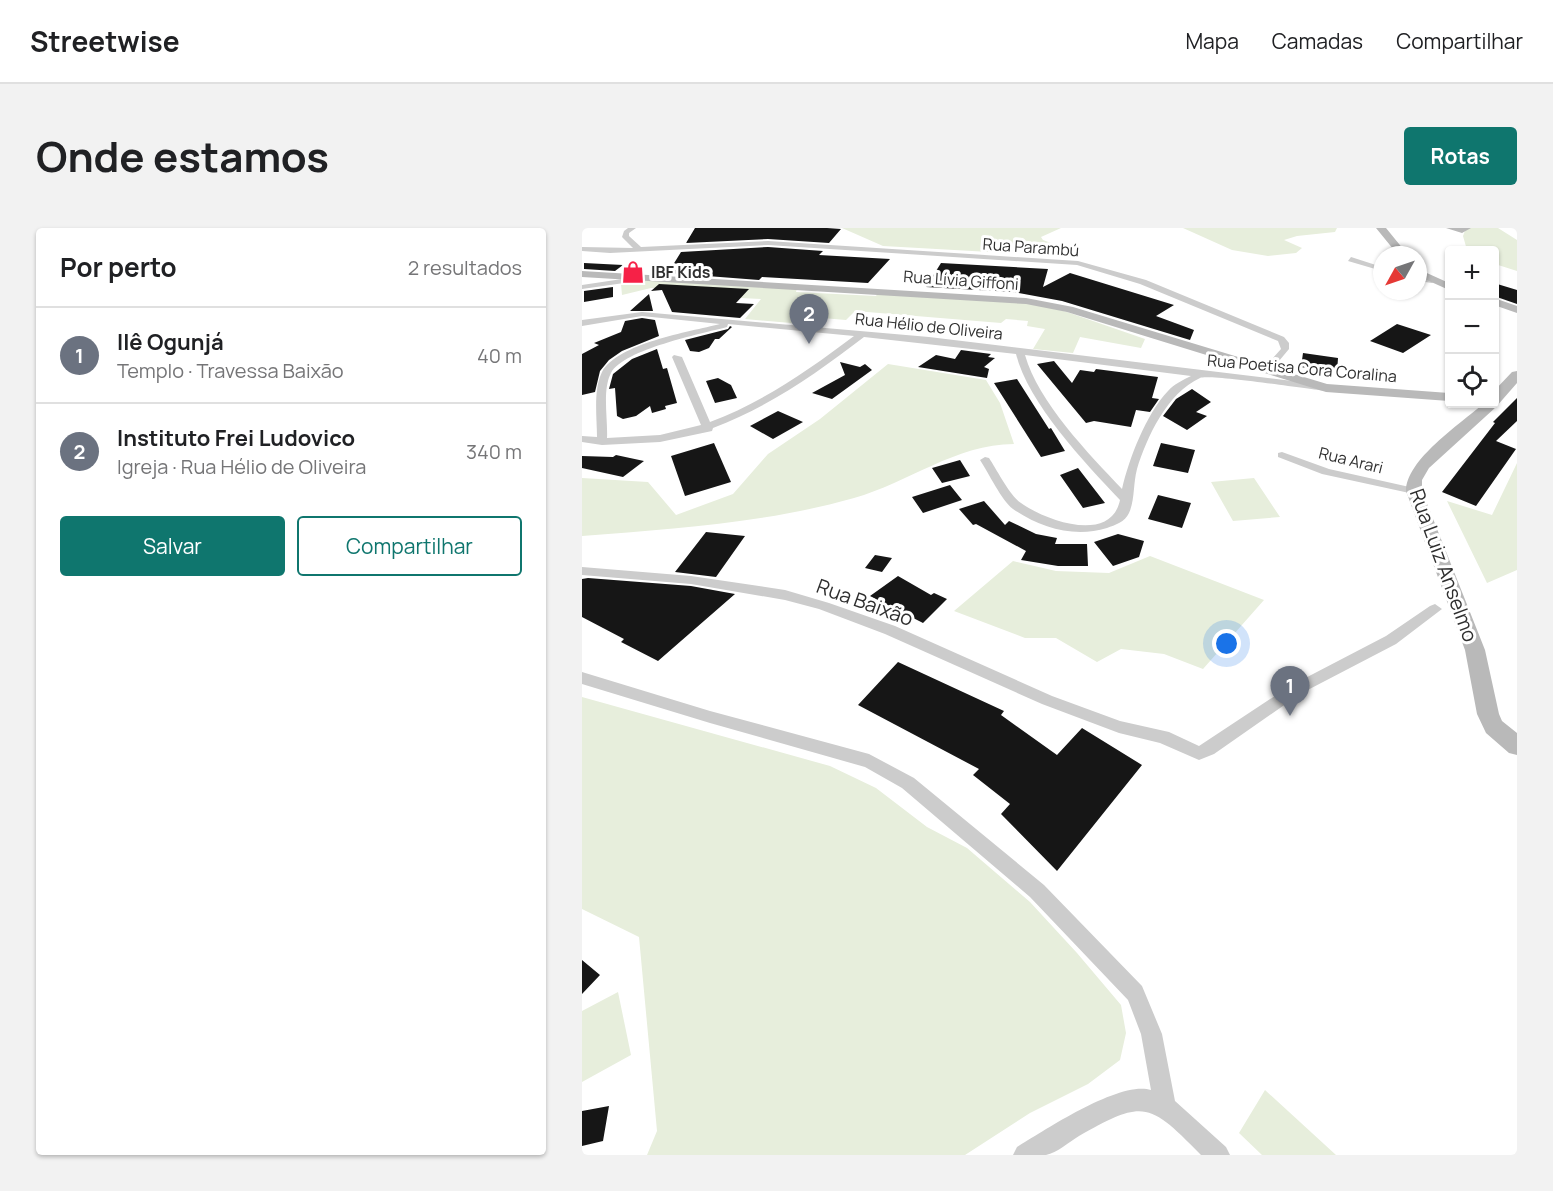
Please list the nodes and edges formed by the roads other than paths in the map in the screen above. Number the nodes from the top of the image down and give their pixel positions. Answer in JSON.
{"nodes":[{"id":1,"x":633,"y":228,"type":"edge"},
{"id":2,"x":1381,"y":228,"type":"edge"},
{"id":3,"x":1396,"y":246,"type":"edge"},
{"id":4,"x":582,"y":249,"type":"edge"},
{"id":5,"x":639,"y":249,"type":"junction"},
{"id":6,"x":1351,"y":259,"type":"dead end"},
{"id":7,"x":1373,"y":266,"type":"edge"},
{"id":8,"x":582,"y":274,"type":"edge"},
{"id":9,"x":650,"y":277,"type":"junction"},
{"id":10,"x":1427,"y":278,"type":"edge"},
{"id":11,"x":1427,"y":280,"type":"edge"},
{"id":12,"x":1432,"y":281,"type":"junction"},
{"id":13,"x":1445,"y":286,"type":"edge"},
{"id":14,"x":582,"y":287,"type":"edge"},
{"id":15,"x":1499,"y":303,"type":"edge"},
{"id":16,"x":1517,"y":310,"type":"edge"},
{"id":17,"x":735,"y":322,"type":"junction"},
{"id":18,"x":584,"y":323,"type":"edge"},
{"id":19,"x":862,"y":334,"type":"junction"},
{"id":20,"x":1020,"y":351,"type":"junction"},
{"id":21,"x":677,"y":357,"type":"dead end"},
{"id":22,"x":1266,"y":371,"type":"junction"},
{"id":23,"x":1201,"y":375,"type":"junction"},
{"id":24,"x":1517,"y":375,"type":"edge"},
{"id":25,"x":1326,"y":388,"type":"junction"},
{"id":26,"x":1499,"y":395,"type":"edge"},
{"id":27,"x":1445,"y":397,"type":"edge"},
{"id":28,"x":1485,"y":408,"type":"edge"},
{"id":29,"x":708,"y":429,"type":"junction"},
{"id":30,"x":582,"y":440,"type":"edge"},
{"id":31,"x":602,"y":442,"type":"junction"},
{"id":32,"x":1282,"y":455,"type":"dead end"},
{"id":33,"x":985,"y":460,"type":"dead end"},
{"id":34,"x":1414,"y":491,"type":"junction"},
{"id":35,"x":1127,"y":501,"type":"junction"},
{"id":36,"x":582,"y":571,"type":"edge"},
{"id":37,"x":1435,"y":609,"type":"dead end"},
{"id":38,"x":582,"y":678,"type":"edge"},
{"id":39,"x":1517,"y":746,"type":"edge"},
{"id":40,"x":1165,"y":1107,"type":"junction"},
{"id":41,"x":1025,"y":1155,"type":"edge"},
{"id":42,"x":1218,"y":1155,"type":"edge"}],
"edges":[{"from":1,"to":5,"type":"street"},
{"from":2,"to":3,"type":"street"},
{"from":4,"to":5,"type":"street","name":"Rua Parambú"},
{"from":5,"to":22,"type":"street","name":"Rua Parambú"},
{"from":6,"to":7,"type":"street"},
{"from":8,"to":9,"type":"street","name":"Rua Lívia Giffoni"},
{"from":9,"to":14,"type":"street"},
{"from":9,"to":22,"type":"street","name":"Rua Lívia Giffoni"},
{"from":10,"to":12,"type":"street"},
{"from":11,"to":12,"type":"street"},
{"from":12,"to":13,"type":"street"},
{"from":15,"to":16,"type":"street"},
{"from":17,"to":18,"type":"street","name":"Rua Hélio de Oliveira"},
{"from":17,"to":19,"type":"street","name":"Rua Hélio de Oliveira"},
{"from":17,"to":31,"type":"street"},
{"from":19,"to":20,"type":"street","name":"Rua Hélio de Oliveira"},
{"from":19,"to":29,"type":"street"},
{"from":20,"to":23,"type":"street","name":"Rua Hélio de Oliveira"},
{"from":20,"to":35,"type":"street"},
{"from":21,"to":29,"type":"street"},
{"from":22,"to":25,"type":"street","name":"Rua Lívia Giffoni"},
{"from":23,"to":25,"type":"street","name":"Rua Poetisa Cora Coralina"},
{"from":23,"to":35,"type":"street","name":"Rua Poetisa Cora Coralina"},
{"from":24,"to":26,"type":"street","name":"Rua Luiz Anselmo"},
{"from":25,"to":27,"type":"street","name":"Rua Poetisa Cora Coralina"},
{"from":28,"to":34,"type":"street","name":"Rua Luiz Anselmo"},
{"from":29,"to":31,"type":"street"},
{"from":30,"to":31,"type":"street"},
{"from":32,"to":34,"type":"street","name":"Rua Arari"},
{"from":33,"to":35,"type":"street","name":"Rua Poetisa Cora Coralina"},
{"from":34,"to":39,"type":"street","name":"Rua Luiz Anselmo"},
{"from":36,"to":37,"type":"street","name":"Rua Baixão"},
{"from":38,"to":40,"type":"street"},
{"from":40,"to":41,"type":"street"},
{"from":40,"to":42,"type":"street"}]}
